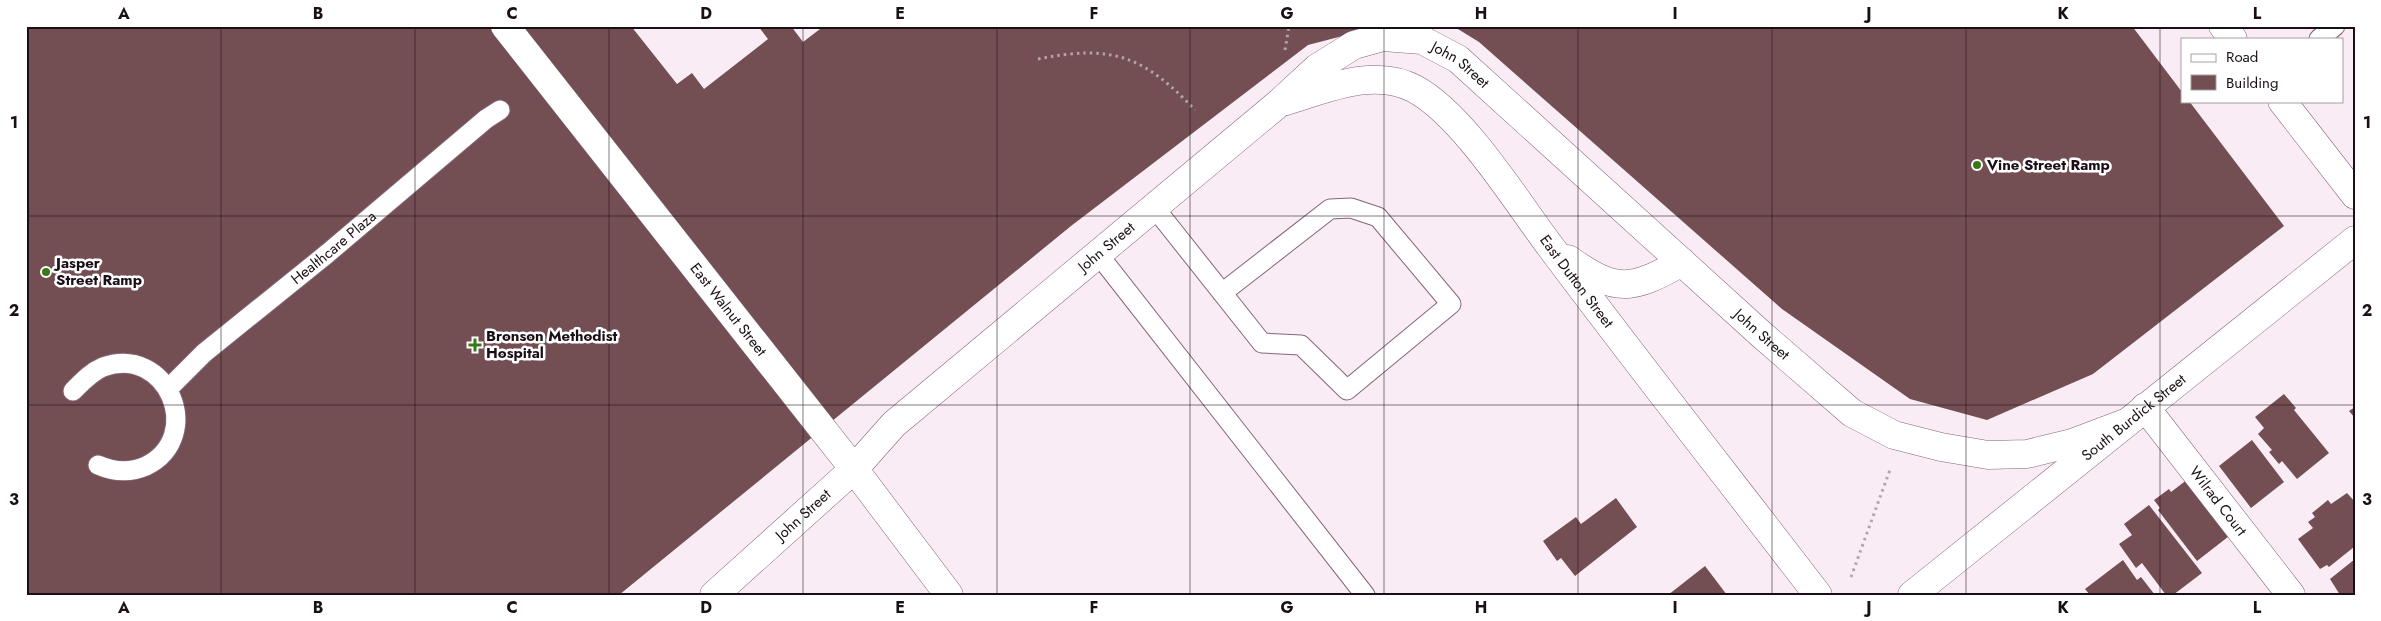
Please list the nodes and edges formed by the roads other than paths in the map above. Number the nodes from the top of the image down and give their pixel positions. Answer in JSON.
{"nodes":[{"id":1,"x":505,"y":26,"type":"edge"},
{"id":2,"x":2223,"y":26,"type":"edge"},
{"id":3,"x":2335,"y":26,"type":"edge"},
{"id":4,"x":2232,"y":38,"type":"edge"},
{"id":5,"x":2320,"y":38,"type":"edge"},
{"id":6,"x":2283,"y":102,"type":"edge"},
{"id":7,"x":1278,"y":104,"type":"junction"},
{"id":8,"x":500,"y":110,"type":"dead end"},
{"id":9,"x":2355,"y":195,"type":"edge"},
{"id":10,"x":1154,"y":207,"type":"junction"},
{"id":11,"x":2355,"y":240,"type":"edge"},
{"id":12,"x":1550,"y":247,"type":"junction"},
{"id":13,"x":1098,"y":254,"type":"junction"},
{"id":14,"x":1682,"y":262,"type":"junction"},
{"id":15,"x":1222,"y":293,"type":"junction"},
{"id":16,"x":168,"y":389,"type":"junction"},
{"id":17,"x":74,"y":391,"type":"dead end"},
{"id":18,"x":2135,"y":415,"type":"junction"},
{"id":19,"x":98,"y":465,"type":"dead end"},
{"id":20,"x":854,"y":469,"type":"junction"},
{"id":21,"x":714,"y":595,"type":"edge"},
{"id":22,"x":949,"y":595,"type":"edge"},
{"id":23,"x":1365,"y":595,"type":"edge"},
{"id":24,"x":1818,"y":595,"type":"edge"},
{"id":25,"x":1912,"y":595,"type":"edge"},
{"id":26,"x":2291,"y":595,"type":"edge"}],
"edges":[{"from":1,"to":20,"type":"street","name":"East Walnut Street"},
{"from":2,"to":4,"type":"street"},
{"from":3,"to":5,"type":"lane"},
{"from":6,"to":9,"type":"street"},
{"from":7,"to":10,"type":"street","name":"John Street"},
{"from":7,"to":12,"type":"street","name":"East Dutton Street"},
{"from":7,"to":14,"type":"street","name":"John Street"},
{"from":8,"to":16,"type":"lane","name":"Healthcare Plaza"},
{"from":10,"to":13,"type":"street","name":"John Street"},
{"from":10,"to":15,"type":"lane"},
{"from":11,"to":18,"type":"street","name":"South Burdick Street"},
{"from":12,"to":14,"type":"street"},
{"from":12,"to":24,"type":"street","name":"East Dutton Street"},
{"from":13,"to":20,"type":"street","name":"John Street"},
{"from":13,"to":23,"type":"lane"},
{"from":14,"to":18,"type":"street","name":"John Street"},
{"from":15,"to":15,"type":"lane"},
{"from":16,"to":17,"type":"lane"},
{"from":16,"to":19,"type":"lane"},
{"from":18,"to":25,"type":"street","name":"South Burdick Street"},
{"from":18,"to":26,"type":"street","name":"Wilrad Court"},
{"from":20,"to":21,"type":"street","name":"John Street"},
{"from":20,"to":22,"type":"street","name":"East Walnut Street"}]}
